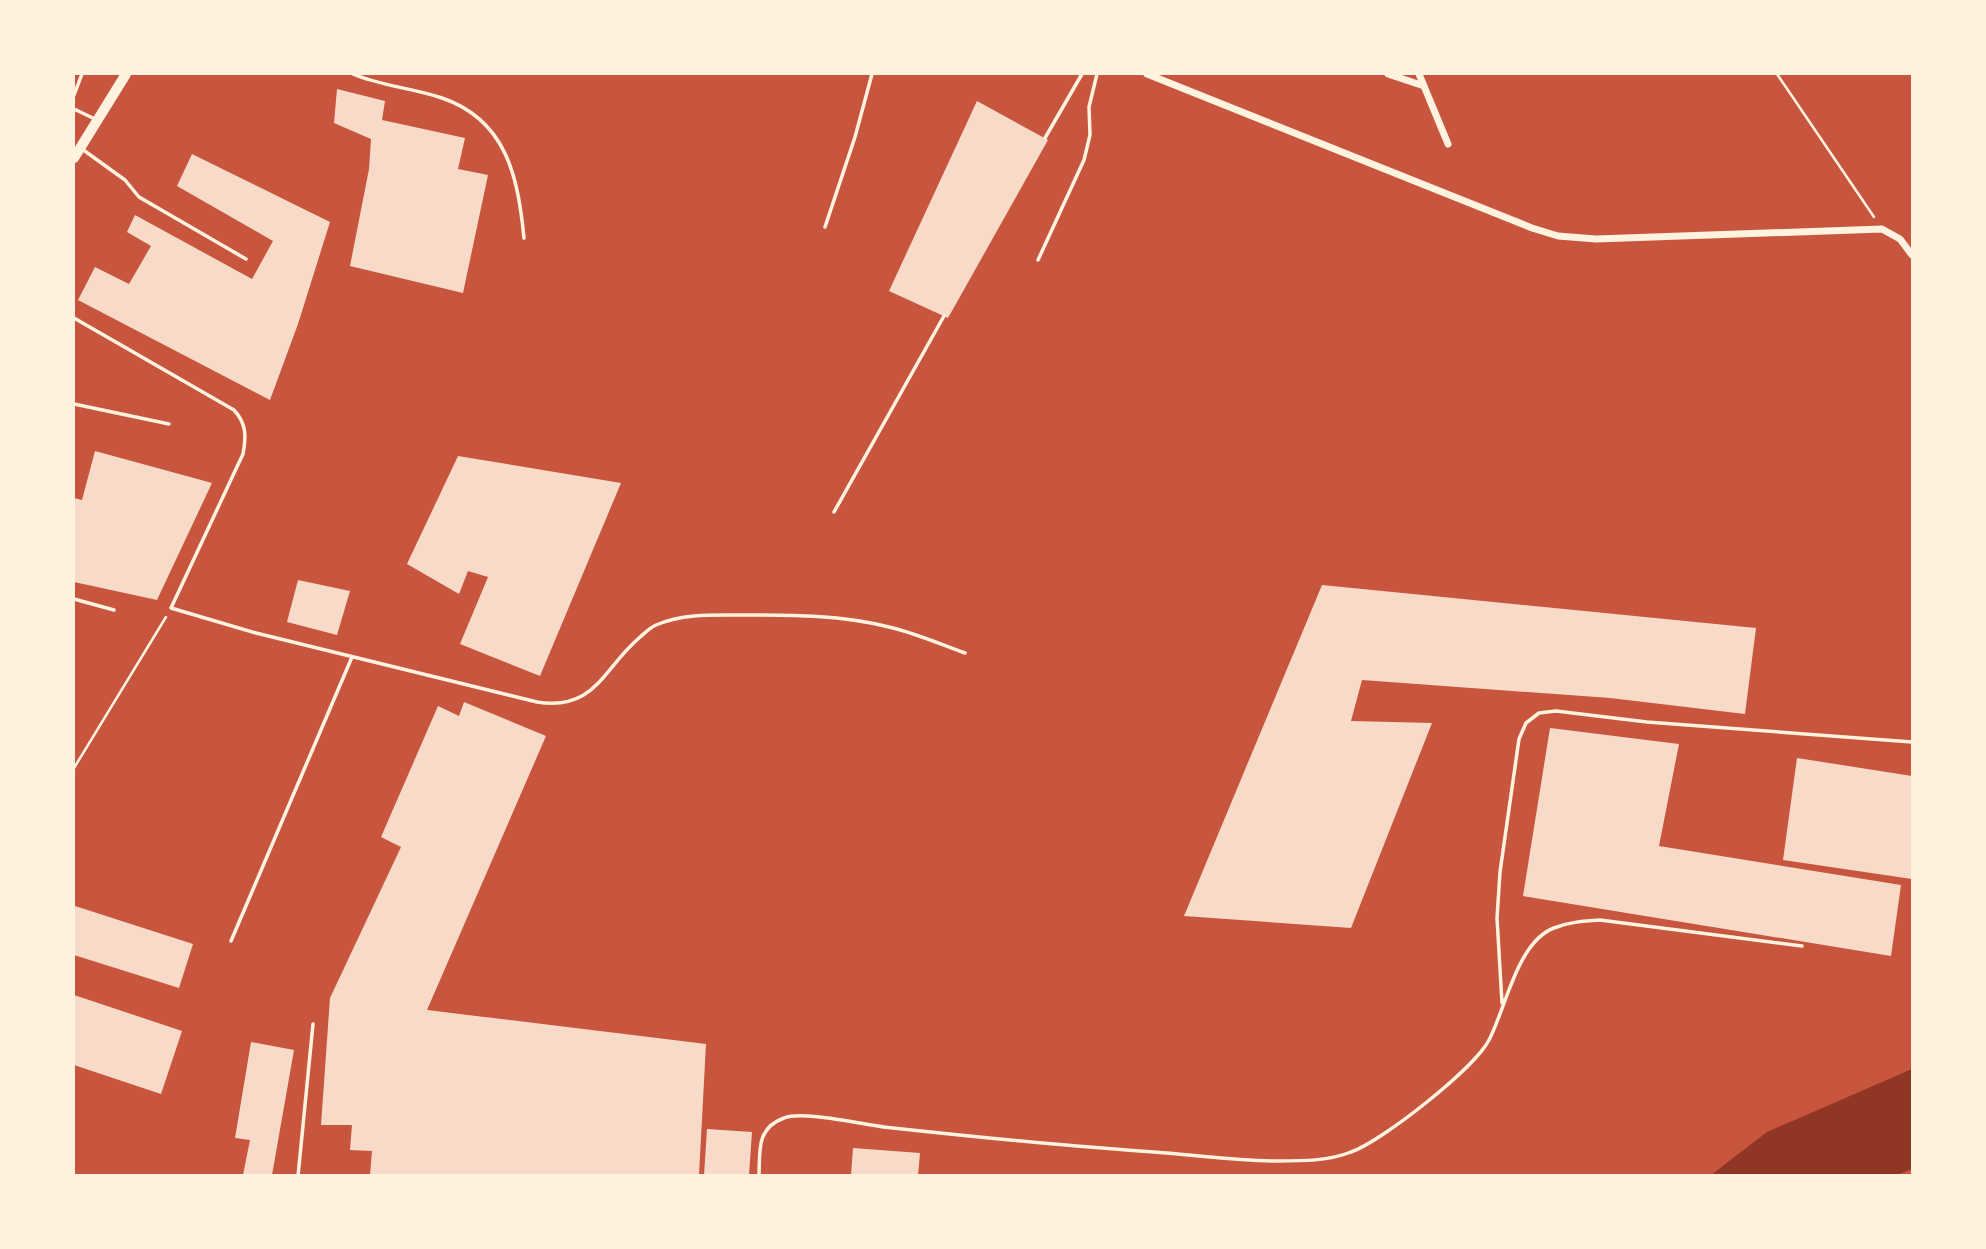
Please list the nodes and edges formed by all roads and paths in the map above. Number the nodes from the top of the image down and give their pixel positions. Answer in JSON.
{"nodes":[{"id":1,"x":82,"y":74,"type":"edge"},
{"id":2,"x":125,"y":74,"type":"edge"},
{"id":3,"x":353,"y":74,"type":"edge"},
{"id":4,"x":872,"y":74,"type":"edge"},
{"id":5,"x":1082,"y":74,"type":"edge"},
{"id":6,"x":1097,"y":74,"type":"edge"},
{"id":7,"x":1147,"y":74,"type":"edge"},
{"id":8,"x":1388,"y":74,"type":"edge"},
{"id":9,"x":1419,"y":74,"type":"edge"},
{"id":10,"x":1777,"y":74,"type":"edge"},
{"id":11,"x":1424,"y":86,"type":"junction"},
{"id":12,"x":74,"y":95,"type":"edge"},
{"id":13,"x":74,"y":109,"type":"edge"},
{"id":14,"x":97,"y":120,"type":"junction"},
{"id":15,"x":1045,"y":138,"type":"dead end"},
{"id":16,"x":1448,"y":144,"type":"dead end"},
{"id":17,"x":80,"y":148,"type":"junction"},
{"id":18,"x":74,"y":158,"type":"edge"},
{"id":19,"x":825,"y":227,"type":"dead end"},
{"id":20,"x":1882,"y":229,"type":"junction"},
{"id":21,"x":524,"y":238,"type":"dead end"},
{"id":22,"x":1913,"y":255,"type":"edge"},
{"id":23,"x":246,"y":259,"type":"dead end"},
{"id":24,"x":1038,"y":260,"type":"dead end"},
{"id":25,"x":944,"y":316,"type":"dead end"},
{"id":26,"x":74,"y":317,"type":"edge"},
{"id":27,"x":74,"y":404,"type":"edge"},
{"id":28,"x":169,"y":425,"type":"dead end"},
{"id":29,"x":834,"y":512,"type":"dead end"},
{"id":30,"x":74,"y":599,"type":"edge"},
{"id":31,"x":171,"y":608,"type":"junction"},
{"id":32,"x":114,"y":610,"type":"dead end"},
{"id":33,"x":965,"y":653,"type":"dead end"},
{"id":34,"x":352,"y":657,"type":"junction"},
{"id":35,"x":1913,"y":742,"type":"edge"},
{"id":36,"x":74,"y":768,"type":"edge"},
{"id":37,"x":231,"y":941,"type":"dead end"},
{"id":38,"x":1802,"y":946,"type":"dead end"},
{"id":39,"x":1502,"y":1005,"type":"junction"},
{"id":40,"x":313,"y":1024,"type":"dead end"},
{"id":41,"x":298,"y":1175,"type":"edge"},
{"id":42,"x":759,"y":1175,"type":"edge"}],
"edges":[{"from":1,"to":12,"type":"lane"},
{"from":2,"to":14,"type":"main road"},
{"from":3,"to":21,"type":"lane"},
{"from":4,"to":19,"type":"lane"},
{"from":5,"to":15,"type":"lane"},
{"from":6,"to":24,"type":"lane"},
{"from":7,"to":20,"type":"street"},
{"from":8,"to":11,"type":"street"},
{"from":9,"to":11,"type":"street"},
{"from":10,"to":20,"type":"path"},
{"from":11,"to":16,"type":"street"},
{"from":13,"to":14,"type":"lane"},
{"from":14,"to":17,"type":"main road"},
{"from":17,"to":18,"type":"main road"},
{"from":17,"to":23,"type":"lane"},
{"from":20,"to":22,"type":"street"},
{"from":25,"to":29,"type":"lane"},
{"from":26,"to":31,"type":"lane"},
{"from":27,"to":28,"type":"lane"},
{"from":30,"to":32,"type":"lane"},
{"from":31,"to":34,"type":"lane"},
{"from":31,"to":36,"type":"path"},
{"from":33,"to":34,"type":"lane"},
{"from":34,"to":37,"type":"lane"},
{"from":35,"to":39,"type":"lane"},
{"from":38,"to":39,"type":"lane"},
{"from":39,"to":42,"type":"lane"},
{"from":40,"to":41,"type":"lane"}]}
